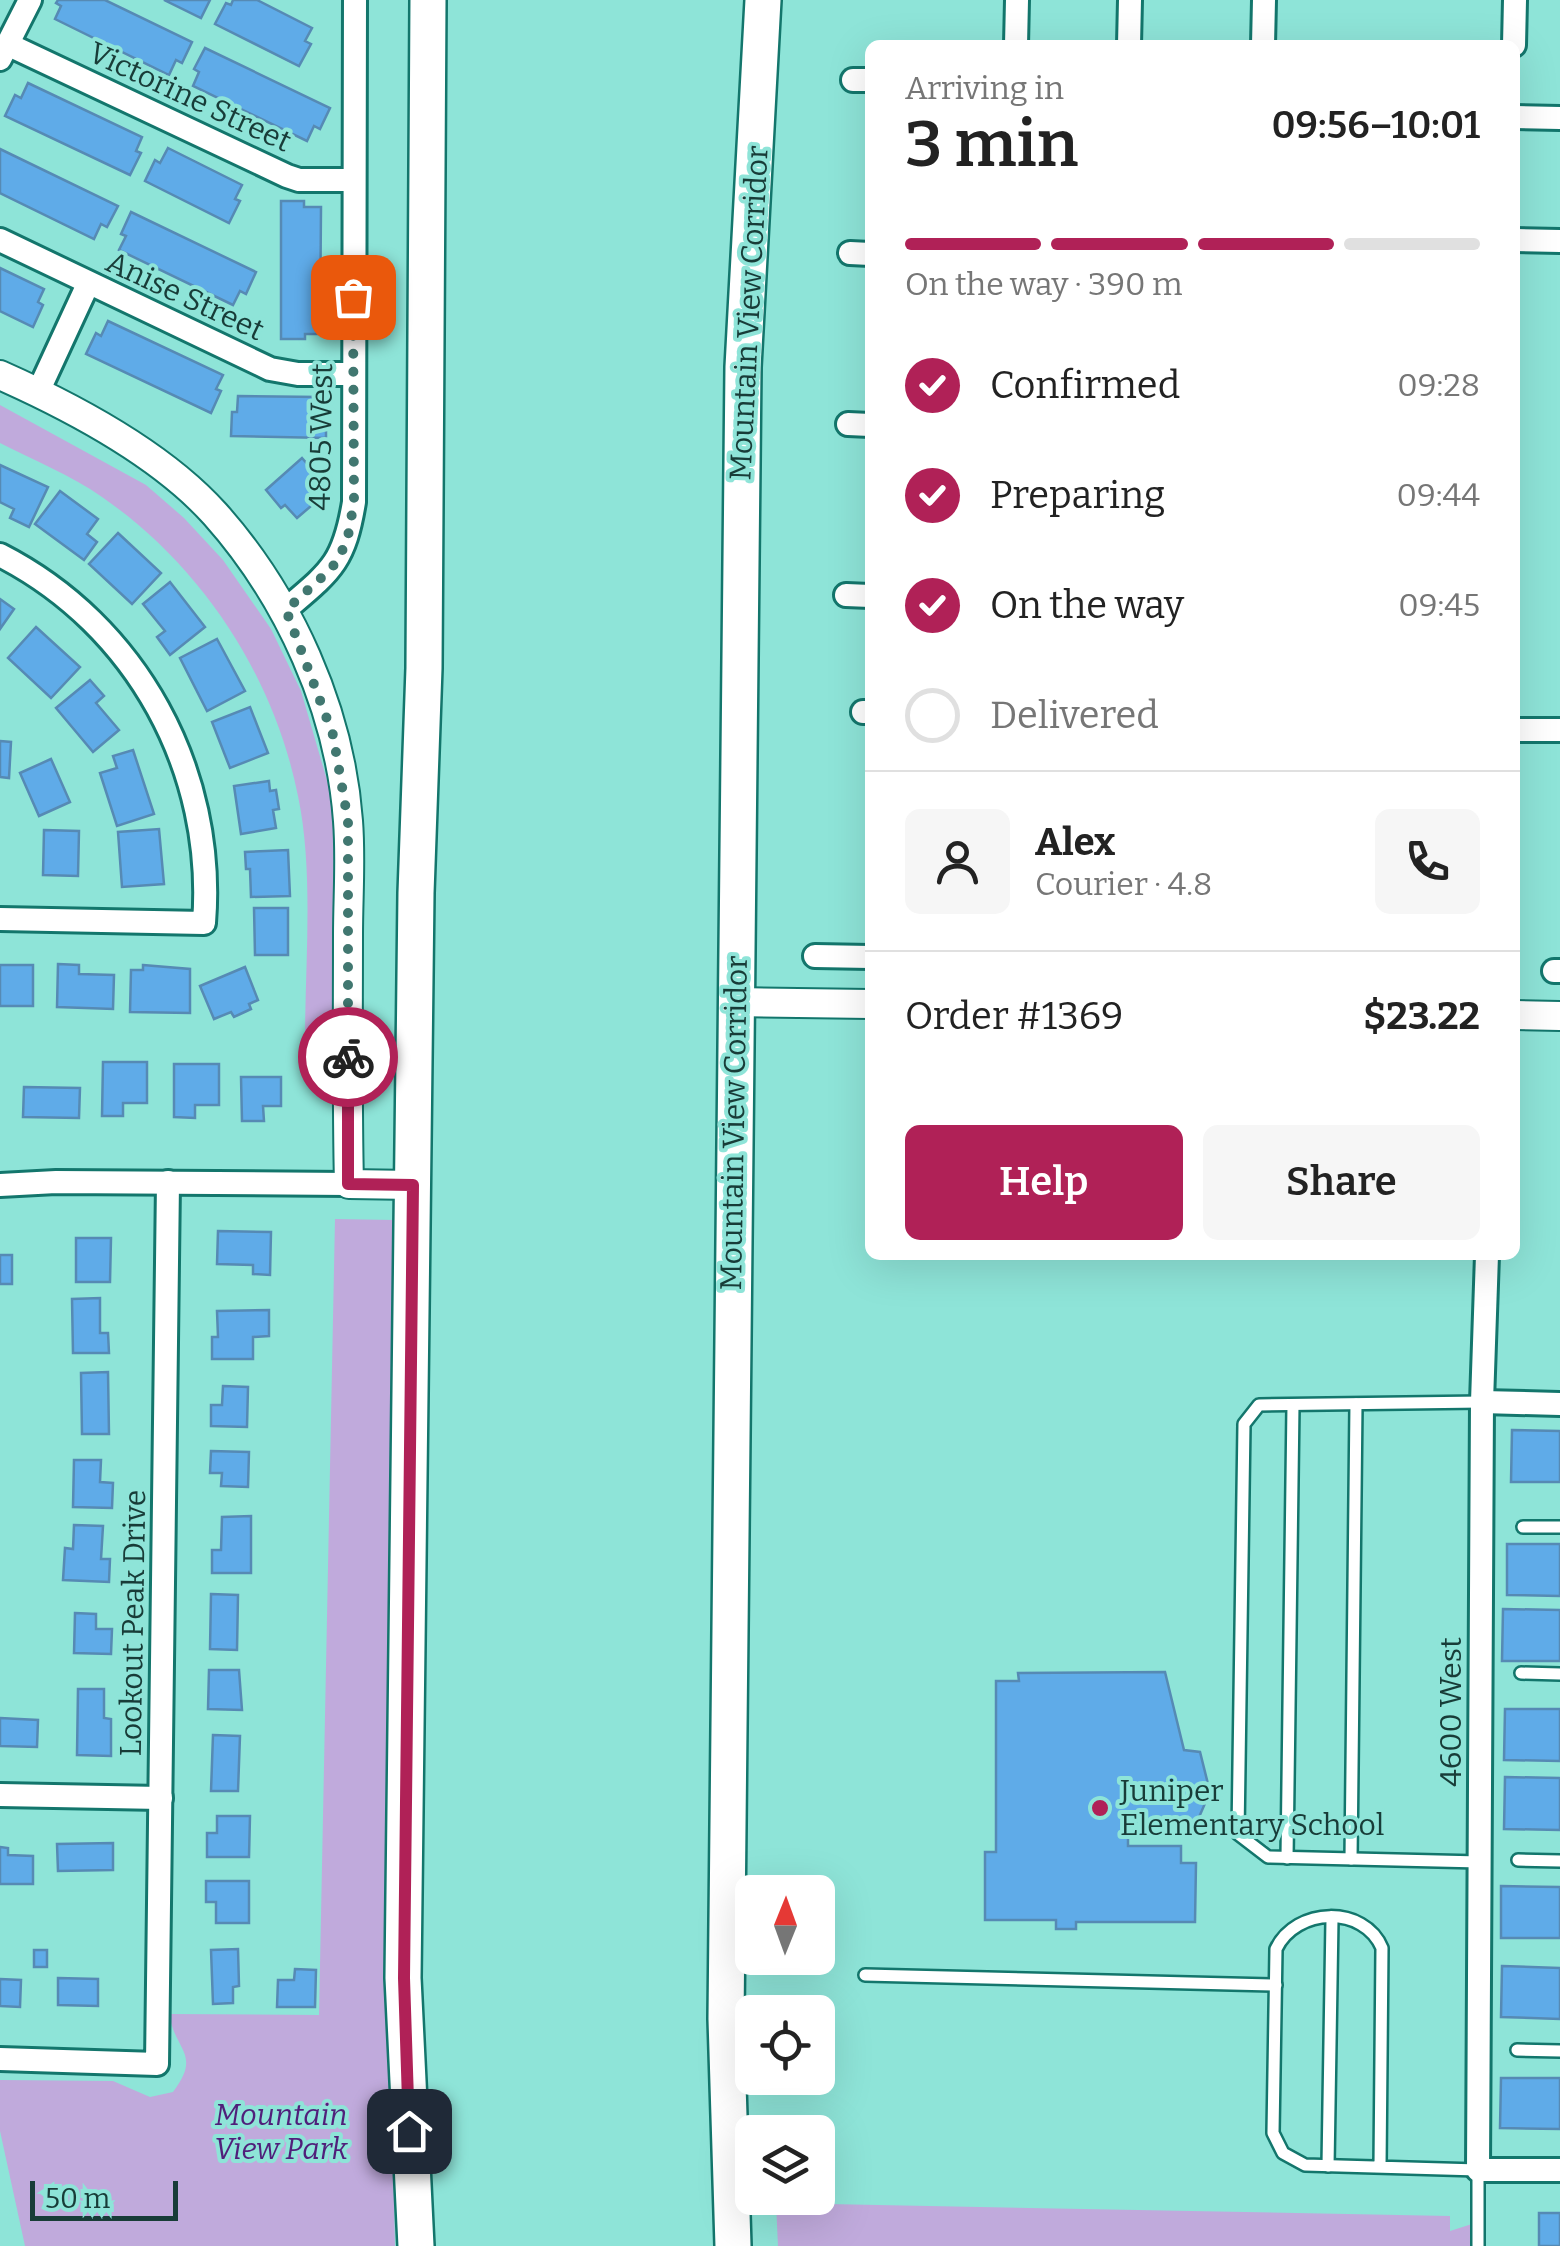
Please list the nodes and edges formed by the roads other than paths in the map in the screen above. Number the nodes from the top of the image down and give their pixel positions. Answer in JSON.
{"nodes":[{"id":1,"x":30,"y":0,"type":"edge"},
{"id":2,"x":355,"y":0,"type":"edge"},
{"id":3,"x":428,"y":0,"type":"edge"},
{"id":4,"x":762,"y":0,"type":"edge"},
{"id":5,"x":1017,"y":0,"type":"edge"},
{"id":6,"x":1130,"y":0,"type":"edge"},
{"id":7,"x":1264,"y":0,"type":"edge"},
{"id":8,"x":1515,"y":0,"type":"edge"},
{"id":9,"x":1016,"y":40,"type":"edge"},
{"id":10,"x":1128,"y":40,"type":"edge"},
{"id":11,"x":1263,"y":40,"type":"edge"},
{"id":12,"x":1514,"y":40,"type":"edge"},
{"id":13,"x":4,"y":52,"type":"edge"},
{"id":14,"x":1520,"y":117,"type":"edge"},
{"id":15,"x":1560,"y":118,"type":"edge"},
{"id":16,"x":353,"y":180,"type":"junction"},
{"id":17,"x":0,"y":240,"type":"edge"},
{"id":18,"x":1520,"y":240,"type":"edge"},
{"id":19,"x":1560,"y":241,"type":"edge"},
{"id":20,"x":88,"y":284,"type":"junction"},
{"id":21,"x":353,"y":374,"type":"junction"},
{"id":22,"x":0,"y":375,"type":"edge"},
{"id":23,"x":38,"y":392,"type":"junction"},
{"id":24,"x":0,"y":555,"type":"edge"},
{"id":25,"x":846,"y":596,"type":"dead end"},
{"id":26,"x":865,"y":596,"type":"edge"},
{"id":27,"x":286,"y":610,"type":"junction"},
{"id":28,"x":1520,"y":730,"type":"edge"},
{"id":29,"x":1560,"y":730,"type":"edge"},
{"id":30,"x":0,"y":919,"type":"edge"},
{"id":31,"x":815,"y":956,"type":"dead end"},
{"id":32,"x":865,"y":956,"type":"edge"},
{"id":33,"x":736,"y":1002,"type":"junction"},
{"id":34,"x":865,"y":1004,"type":"edge"},
{"id":35,"x":1520,"y":1015,"type":"edge"},
{"id":36,"x":1560,"y":1016,"type":"edge"},
{"id":37,"x":168,"y":1182,"type":"junction"},
{"id":38,"x":348,"y":1184,"type":"junction"},
{"id":39,"x":413,"y":1185,"type":"junction"},
{"id":40,"x":0,"y":1186,"type":"edge"},
{"id":41,"x":1488,"y":1260,"type":"edge"},
{"id":42,"x":1482,"y":1402,"type":"junction"},
{"id":43,"x":1293,"y":1404,"type":"junction"},
{"id":44,"x":1356,"y":1404,"type":"junction"},
{"id":45,"x":1560,"y":1404,"type":"edge"},
{"id":46,"x":1522,"y":1526,"type":"dead end"},
{"id":47,"x":1560,"y":1527,"type":"edge"},
{"id":48,"x":1521,"y":1673,"type":"dead end"},
{"id":49,"x":1560,"y":1674,"type":"edge"},
{"id":50,"x":0,"y":1795,"type":"edge"},
{"id":51,"x":161,"y":1798,"type":"junction"},
{"id":52,"x":1288,"y":1858,"type":"junction"},
{"id":53,"x":1351,"y":1859,"type":"junction"},
{"id":54,"x":1518,"y":1860,"type":"dead end"},
{"id":55,"x":1560,"y":1861,"type":"edge"},
{"id":56,"x":1480,"y":1862,"type":"junction"},
{"id":57,"x":1332,"y":1918,"type":"junction"},
{"id":58,"x":865,"y":1975,"type":"dead end"},
{"id":59,"x":1276,"y":1985,"type":"junction"},
{"id":60,"x":1517,"y":2050,"type":"dead end"},
{"id":61,"x":1560,"y":2051,"type":"edge"},
{"id":62,"x":0,"y":2059,"type":"edge"},
{"id":63,"x":1328,"y":2166,"type":"junction"},
{"id":64,"x":1380,"y":2167,"type":"junction"},
{"id":65,"x":1478,"y":2170,"type":"junction"},
{"id":66,"x":1560,"y":2170,"type":"edge"},
{"id":67,"x":416,"y":2246,"type":"edge"},
{"id":68,"x":732,"y":2246,"type":"edge"},
{"id":69,"x":1478,"y":2246,"type":"edge"}],
"edges":[{"from":1,"to":13,"type":"street"},
{"from":2,"to":16,"type":"street","name":"4805 West"},
{"from":3,"to":39,"type":"highway"},
{"from":4,"to":33,"type":"highway","name":"Mountain View Corridor"},
{"from":5,"to":9,"type":"street"},
{"from":6,"to":10,"type":"street"},
{"from":7,"to":11,"type":"street"},
{"from":8,"to":12,"type":"street"},
{"from":13,"to":16,"type":"street","name":"Victorine Street"},
{"from":14,"to":15,"type":"street"},
{"from":16,"to":21,"type":"street","name":"4805 West"},
{"from":17,"to":20,"type":"street","name":"Anise Street"},
{"from":18,"to":19,"type":"street"},
{"from":20,"to":21,"type":"street","name":"Anise Street"},
{"from":20,"to":23,"type":"street"},
{"from":21,"to":27,"type":"street","name":"4805 West"},
{"from":22,"to":23,"type":"street"},
{"from":23,"to":27,"type":"street"},
{"from":24,"to":30,"type":"street"},
{"from":25,"to":26,"type":"street"},
{"from":27,"to":38,"type":"street"},
{"from":28,"to":29,"type":"street"},
{"from":31,"to":32,"type":"street"},
{"from":33,"to":34,"type":"street"},
{"from":33,"to":68,"type":"highway","name":"Mountain View Corridor"},
{"from":35,"to":36,"type":"street"},
{"from":37,"to":38,"type":"street"},
{"from":37,"to":40,"type":"street"},
{"from":37,"to":51,"type":"street","name":"Lookout Peak Drive"},
{"from":38,"to":39,"type":"street"},
{"from":39,"to":67,"type":"highway"},
{"from":41,"to":42,"type":"street","name":"4600 West"},
{"from":42,"to":44,"type":"lane"},
{"from":42,"to":45,"type":"street"},
{"from":42,"to":56,"type":"street","name":"4600 West"},
{"from":43,"to":44,"type":"lane"},
{"from":43,"to":52,"type":"lane"},
{"from":43,"to":52,"type":"lane"},
{"from":44,"to":53,"type":"lane"},
{"from":46,"to":47,"type":"lane"},
{"from":48,"to":49,"type":"lane"},
{"from":50,"to":51,"type":"street"},
{"from":51,"to":62,"type":"street","name":"Lookout Peak Drive"},
{"from":52,"to":53,"type":"lane"},
{"from":53,"to":56,"type":"lane"},
{"from":54,"to":55,"type":"lane"},
{"from":56,"to":65,"type":"street","name":"4600 West"},
{"from":57,"to":59,"type":"lane"},
{"from":57,"to":63,"type":"lane"},
{"from":57,"to":64,"type":"lane"},
{"from":58,"to":59,"type":"lane"},
{"from":59,"to":63,"type":"lane"},
{"from":60,"to":61,"type":"lane"},
{"from":63,"to":64,"type":"lane"},
{"from":64,"to":65,"type":"lane"},
{"from":65,"to":66,"type":"street"},
{"from":65,"to":69,"type":"lane"}]}
